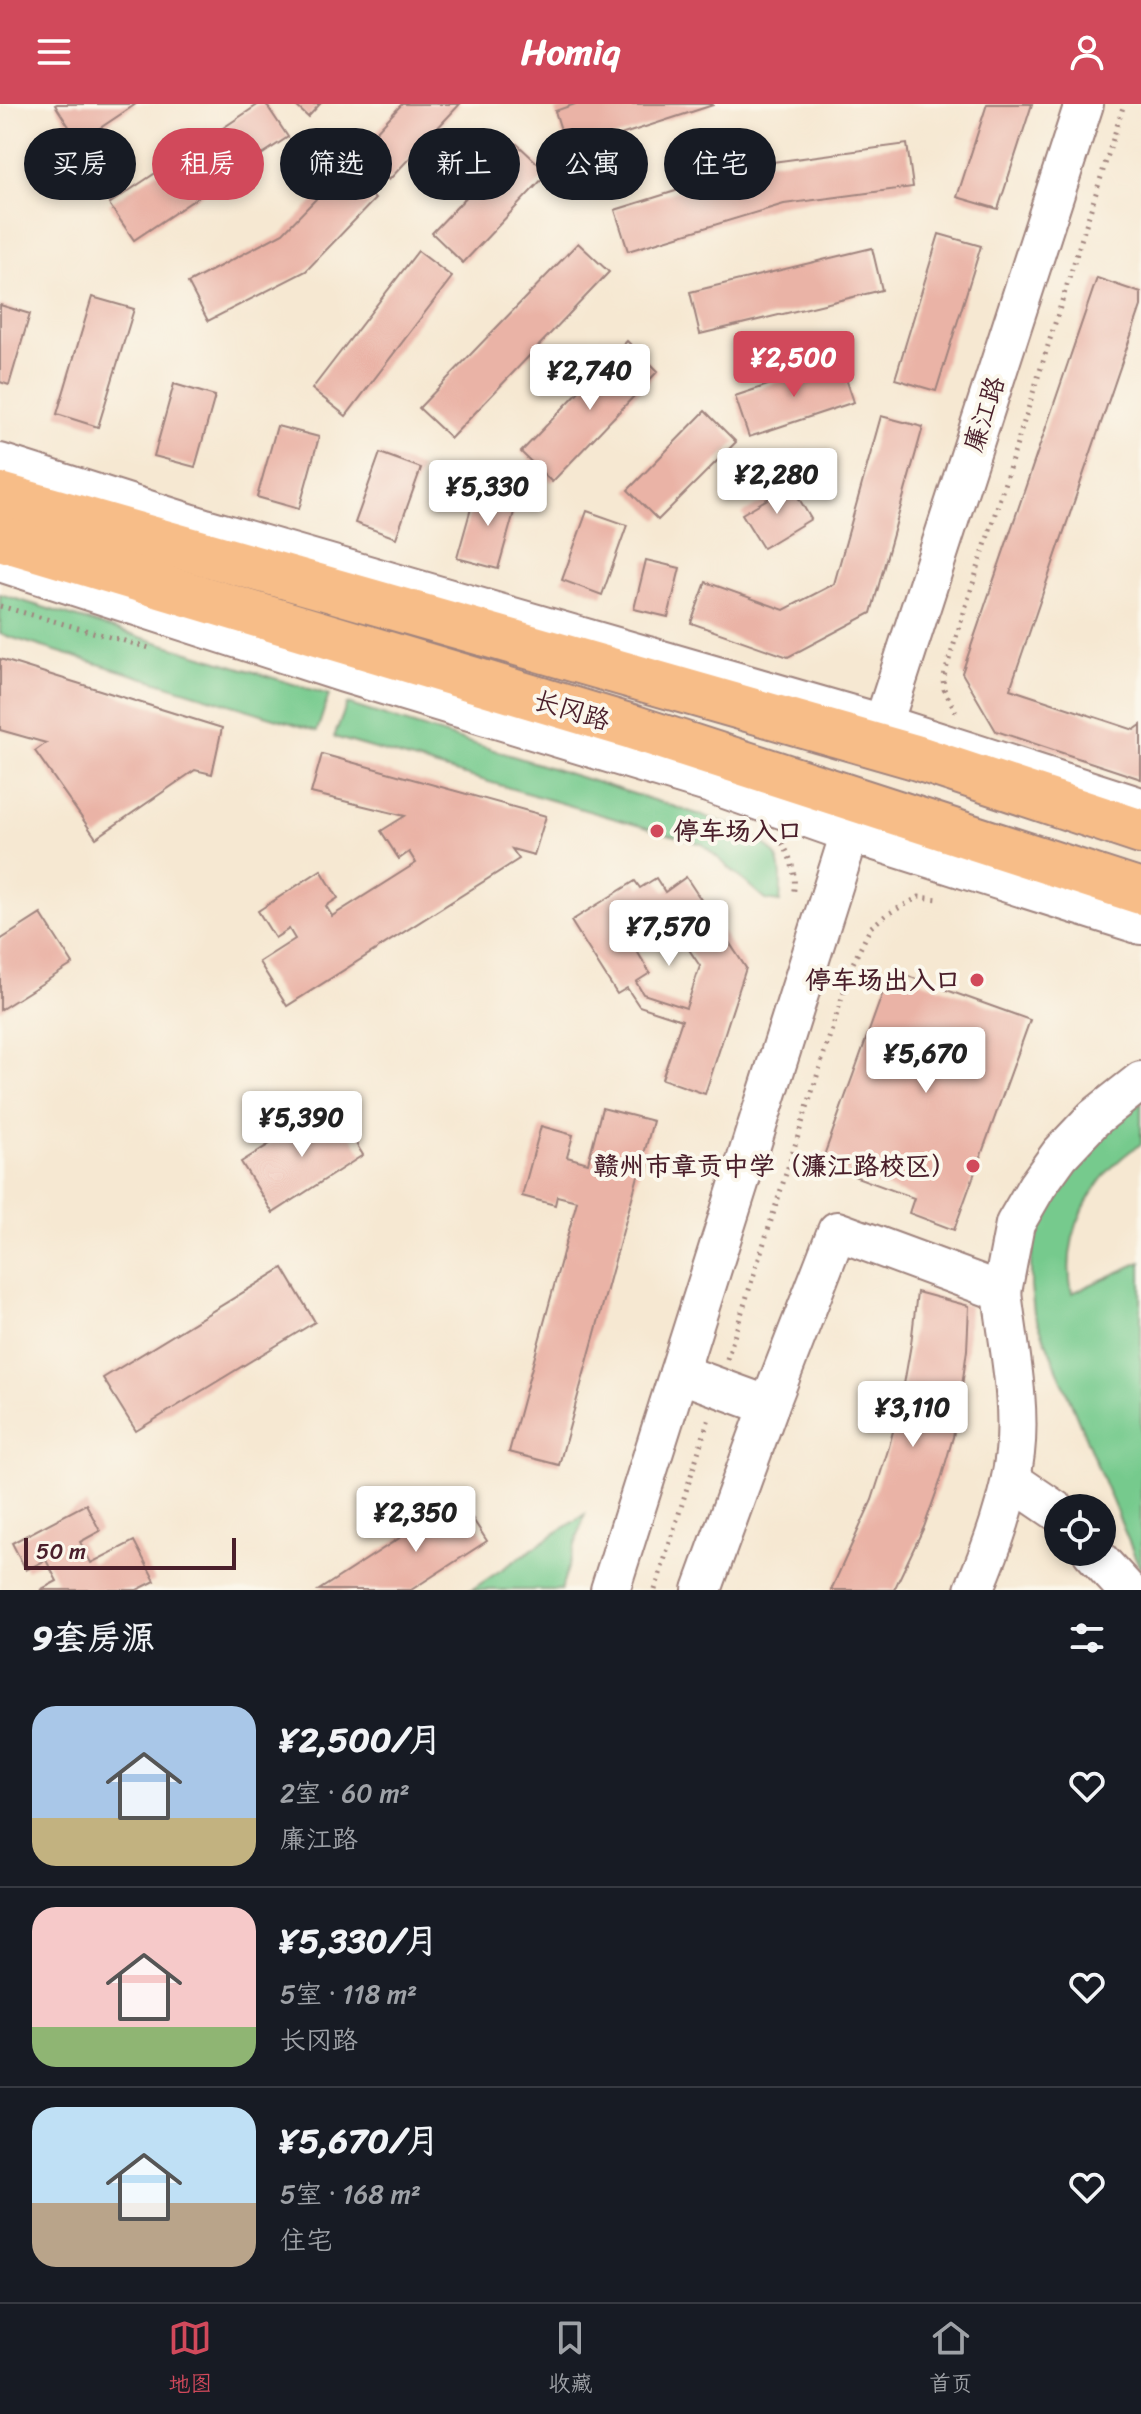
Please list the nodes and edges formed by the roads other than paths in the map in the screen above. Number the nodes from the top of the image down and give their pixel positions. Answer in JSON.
{"nodes":[{"id":1,"x":1084,"y":104,"type":"edge"},
{"id":2,"x":0,"y":463,"type":"edge"},
{"id":3,"x":0,"y":495,"type":"edge"},
{"id":4,"x":0,"y":538,"type":"edge"},
{"id":5,"x":0,"y":562,"type":"edge"},
{"id":6,"x":631,"y":676,"type":"junction"},
{"id":7,"x":742,"y":683,"type":"junction"},
{"id":8,"x":883,"y":724,"type":"junction"},
{"id":9,"x":632,"y":727,"type":"junction"},
{"id":10,"x":711,"y":784,"type":"junction"},
{"id":11,"x":1141,"y":807,"type":"edge"},
{"id":12,"x":1141,"y":832,"type":"edge"},
{"id":13,"x":850,"y":833,"type":"junction"},
{"id":14,"x":1141,"y":892,"type":"edge"},
{"id":15,"x":1141,"y":902,"type":"edge"},
{"id":16,"x":1069,"y":904,"type":"junction"},
{"id":17,"x":1141,"y":925,"type":"edge"},
{"id":18,"x":1141,"y":1081,"type":"edge"},
{"id":19,"x":1002,"y":1292,"type":"junction"},
{"id":20,"x":679,"y":1373,"type":"junction"},
{"id":21,"x":769,"y":1406,"type":"junction"},
{"id":22,"x":1011,"y":1480,"type":"junction"},
{"id":23,"x":1044,"y":1502,"type":"edge"},
{"id":24,"x":1105,"y":1566,"type":"edge"},
{"id":25,"x":610,"y":1590,"type":"edge"},
{"id":26,"x":702,"y":1590,"type":"edge"},
{"id":27,"x":974,"y":1590,"type":"edge"},
{"id":28,"x":1127,"y":1590,"type":"edge"}],
"edges":[{"from":1,"to":8,"type":"street","name":"廉江路"},
{"from":2,"to":7,"type":"street"},
{"from":3,"to":6,"type":"main road","name":"长冈路"},
{"from":4,"to":9,"type":"main road","name":"长冈路"},
{"from":5,"to":10,"type":"street"},
{"from":6,"to":7,"type":"main road"},
{"from":6,"to":12,"type":"main road","name":"长冈路"},
{"from":7,"to":8,"type":"street"},
{"from":8,"to":11,"type":"street"},
{"from":9,"to":10,"type":"main road"},
{"from":9,"to":14,"type":"main road","name":"长冈路"},
{"from":10,"to":13,"type":"street"},
{"from":13,"to":16,"type":"street"},
{"from":13,"to":20,"type":"street"},
{"from":15,"to":16,"type":"main road"},
{"from":16,"to":17,"type":"street"},
{"from":18,"to":19,"type":"street"},
{"from":19,"to":21,"type":"street"},
{"from":19,"to":22,"type":"street"},
{"from":20,"to":21,"type":"street"},
{"from":20,"to":25,"type":"street"},
{"from":21,"to":26,"type":"street"},
{"from":22,"to":23,"type":"street"},
{"from":22,"to":27,"type":"street"},
{"from":24,"to":28,"type":"street"}]}
